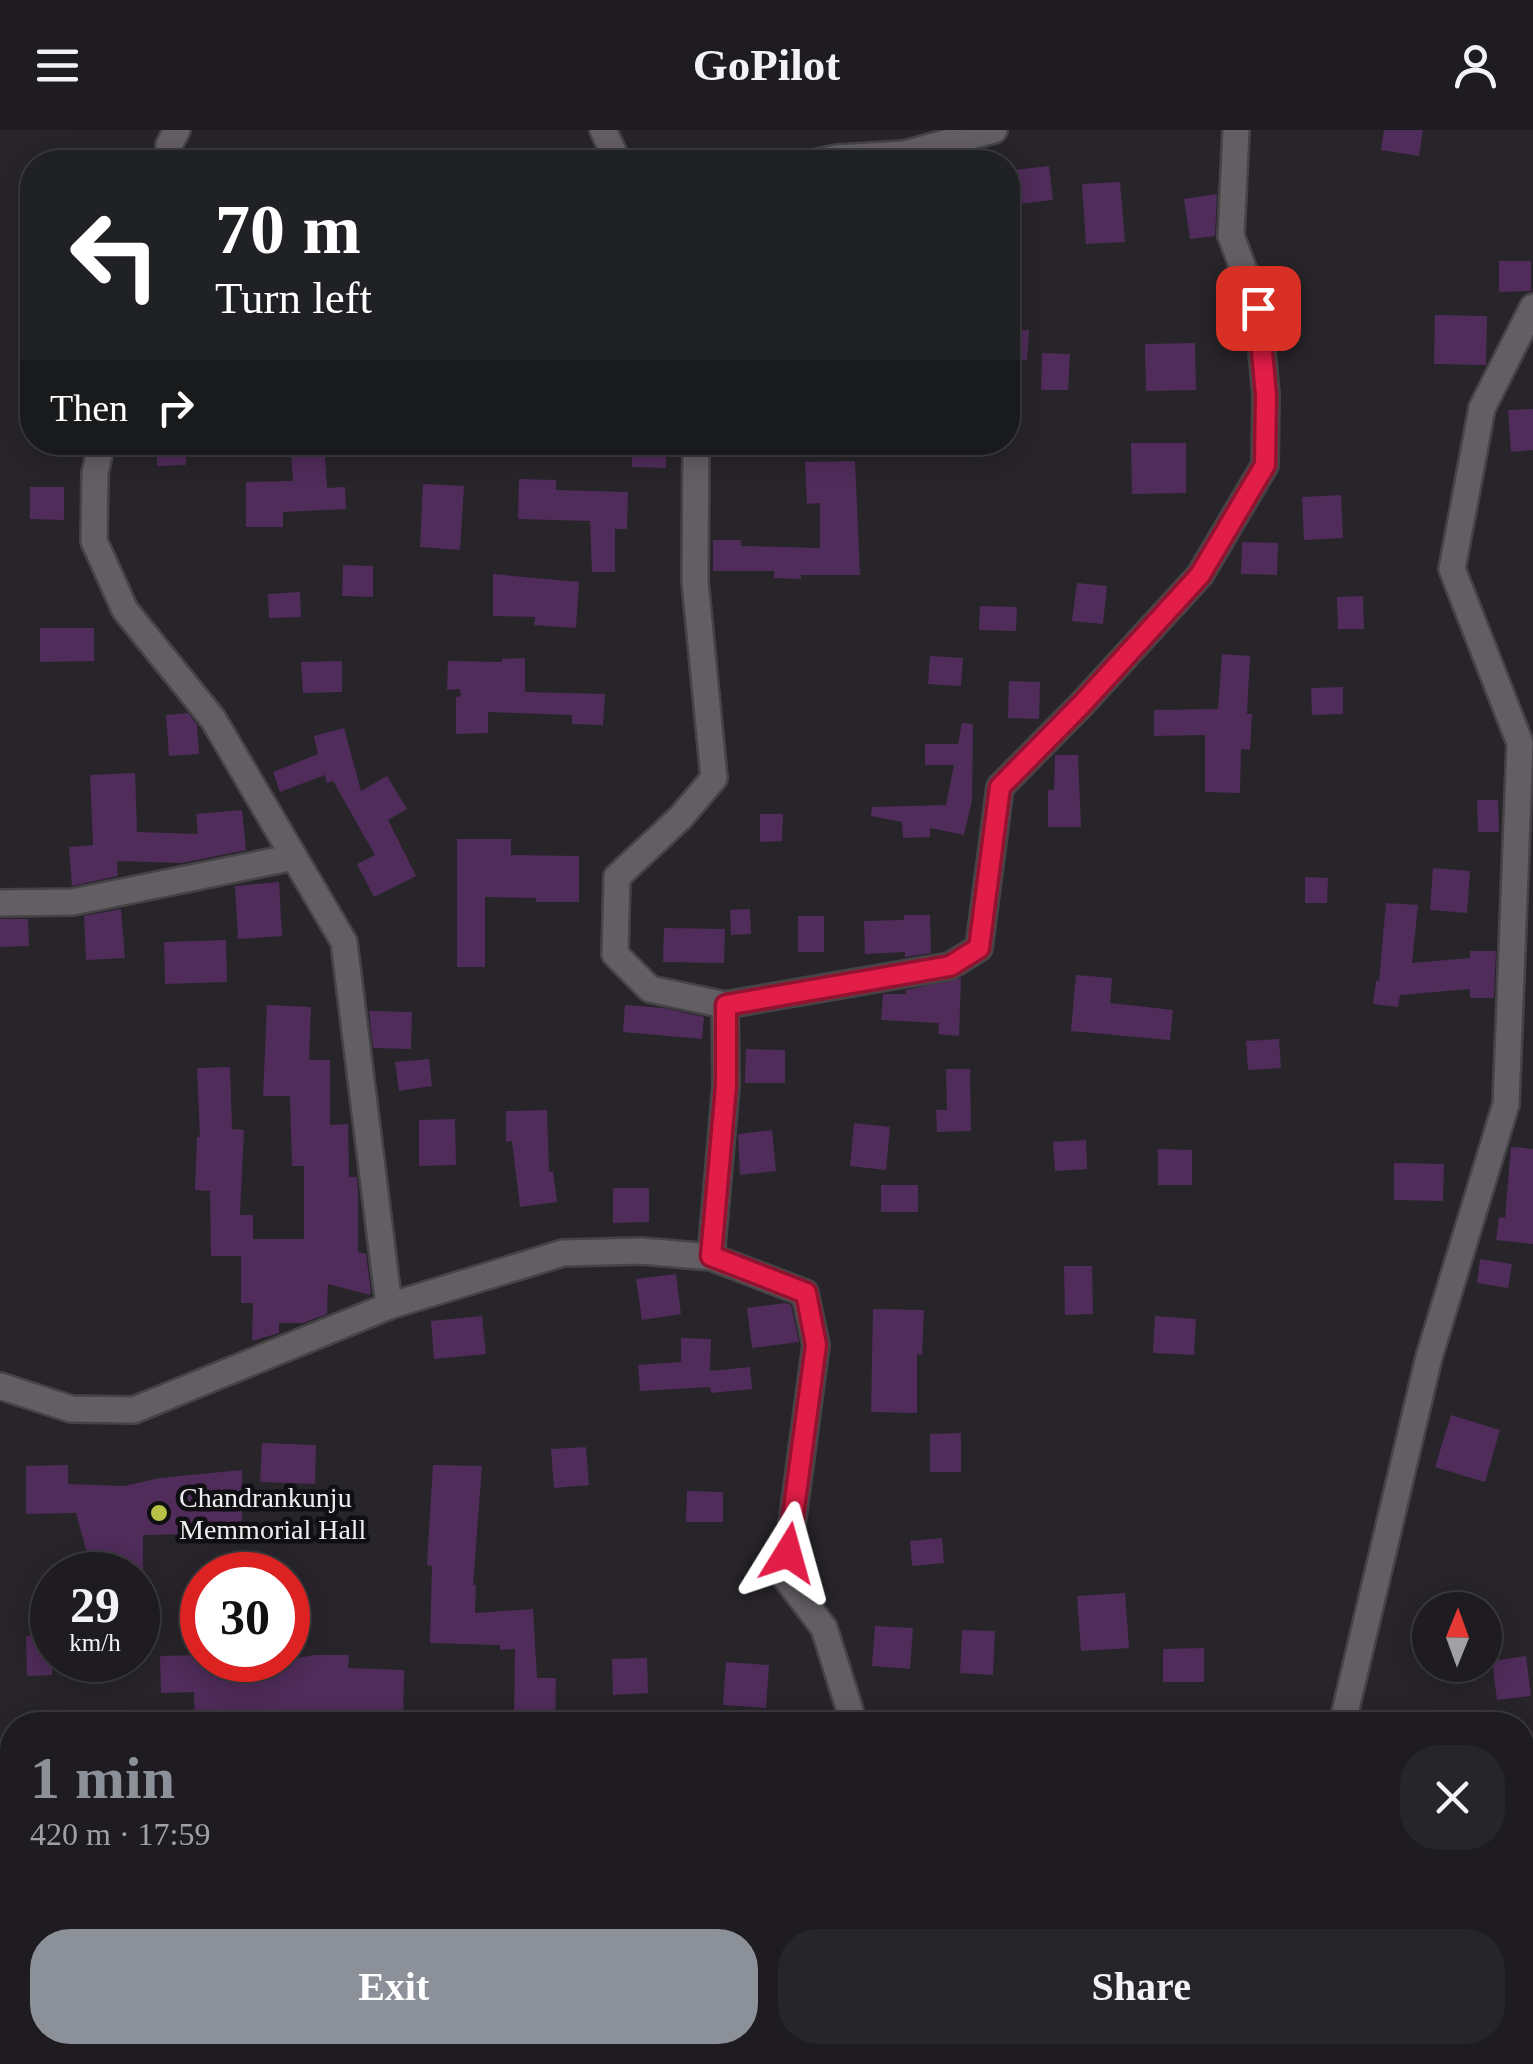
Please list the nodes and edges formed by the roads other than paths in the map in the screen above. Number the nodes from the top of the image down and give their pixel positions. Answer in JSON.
{"nodes":[{"id":1,"x":994,"y":130,"type":"edge"},
{"id":2,"x":1236,"y":130,"type":"edge"},
{"id":3,"x":919,"y":150,"type":"edge"},
{"id":4,"x":1533,"y":308,"type":"edge"},
{"id":5,"x":99,"y":455,"type":"edge"},
{"id":6,"x":696,"y":455,"type":"edge"},
{"id":7,"x":294,"y":857,"type":"junction"},
{"id":8,"x":0,"y":903,"type":"edge"},
{"id":9,"x":726,"y":1005,"type":"junction"},
{"id":10,"x":711,"y":1256,"type":"junction"},
{"id":11,"x":389,"y":1306,"type":"junction"},
{"id":12,"x":0,"y":1386,"type":"edge"},
{"id":13,"x":850,"y":1712,"type":"edge"},
{"id":14,"x":1345,"y":1712,"type":"edge"}],
"edges":[{"from":1,"to":3,"type":"street"},
{"from":2,"to":9,"type":"street"},
{"from":4,"to":14,"type":"street"},
{"from":5,"to":7,"type":"street"},
{"from":6,"to":9,"type":"street"},
{"from":7,"to":8,"type":"street"},
{"from":7,"to":11,"type":"street"},
{"from":9,"to":10,"type":"street"},
{"from":10,"to":11,"type":"street"},
{"from":10,"to":13,"type":"street"},
{"from":11,"to":12,"type":"street"}]}
